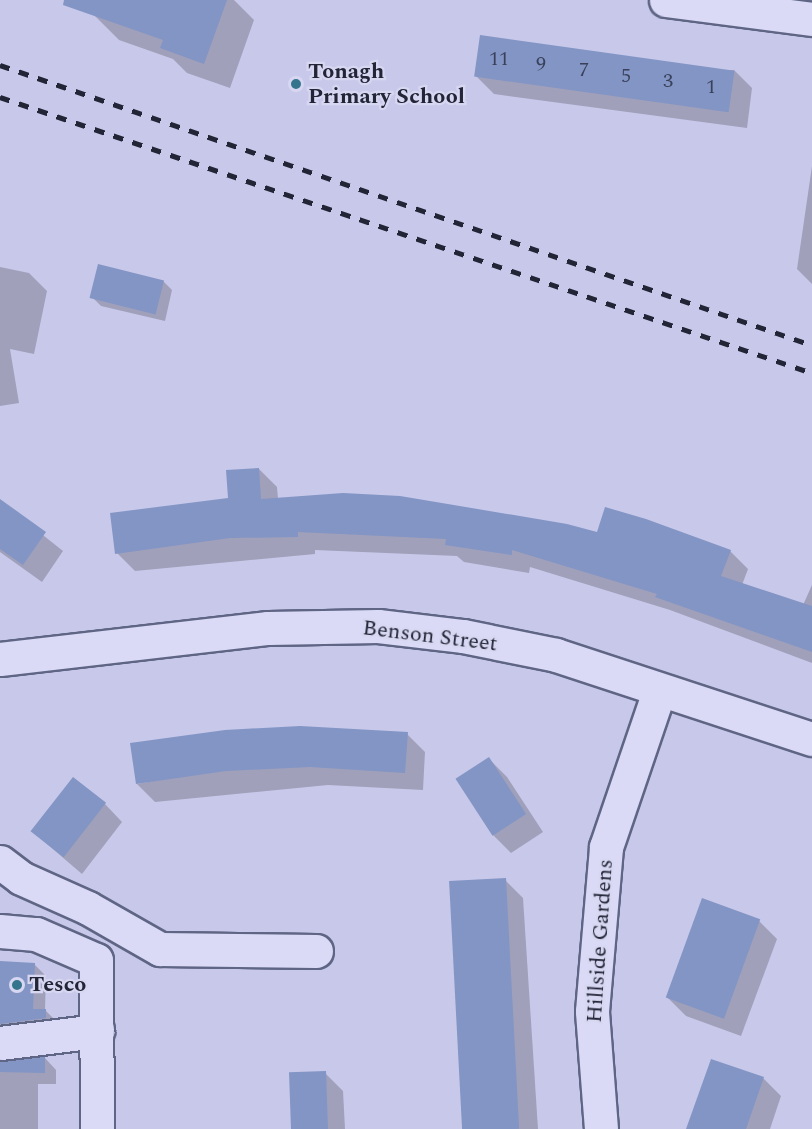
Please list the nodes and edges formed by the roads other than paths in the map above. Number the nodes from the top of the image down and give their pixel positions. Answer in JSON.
{"nodes":[{"id":1,"x":666,"y":0,"type":"edge"},
{"id":2,"x":812,"y":19,"type":"edge"},
{"id":3,"x":0,"y":659,"type":"edge"},
{"id":4,"x":659,"y":691,"type":"junction"},
{"id":5,"x":812,"y":740,"type":"edge"},
{"id":6,"x":0,"y":862,"type":"edge"},
{"id":7,"x":0,"y":931,"type":"edge"},
{"id":8,"x":316,"y":951,"type":"dead end"},
{"id":9,"x":96,"y":1031,"type":"junction"},
{"id":10,"x":0,"y":1042,"type":"edge"},
{"id":11,"x":98,"y":1129,"type":"edge"},
{"id":12,"x":601,"y":1129,"type":"edge"}],
"edges":[{"from":1,"to":2,"type":"street"},
{"from":3,"to":4,"type":"street","name":"Benson Street"},
{"from":4,"to":5,"type":"street","name":"Benson Street"},
{"from":4,"to":12,"type":"street","name":"Hillside Gardens"},
{"from":6,"to":8,"type":"street"},
{"from":7,"to":9,"type":"street"},
{"from":9,"to":10,"type":"street"},
{"from":9,"to":11,"type":"street"}]}
